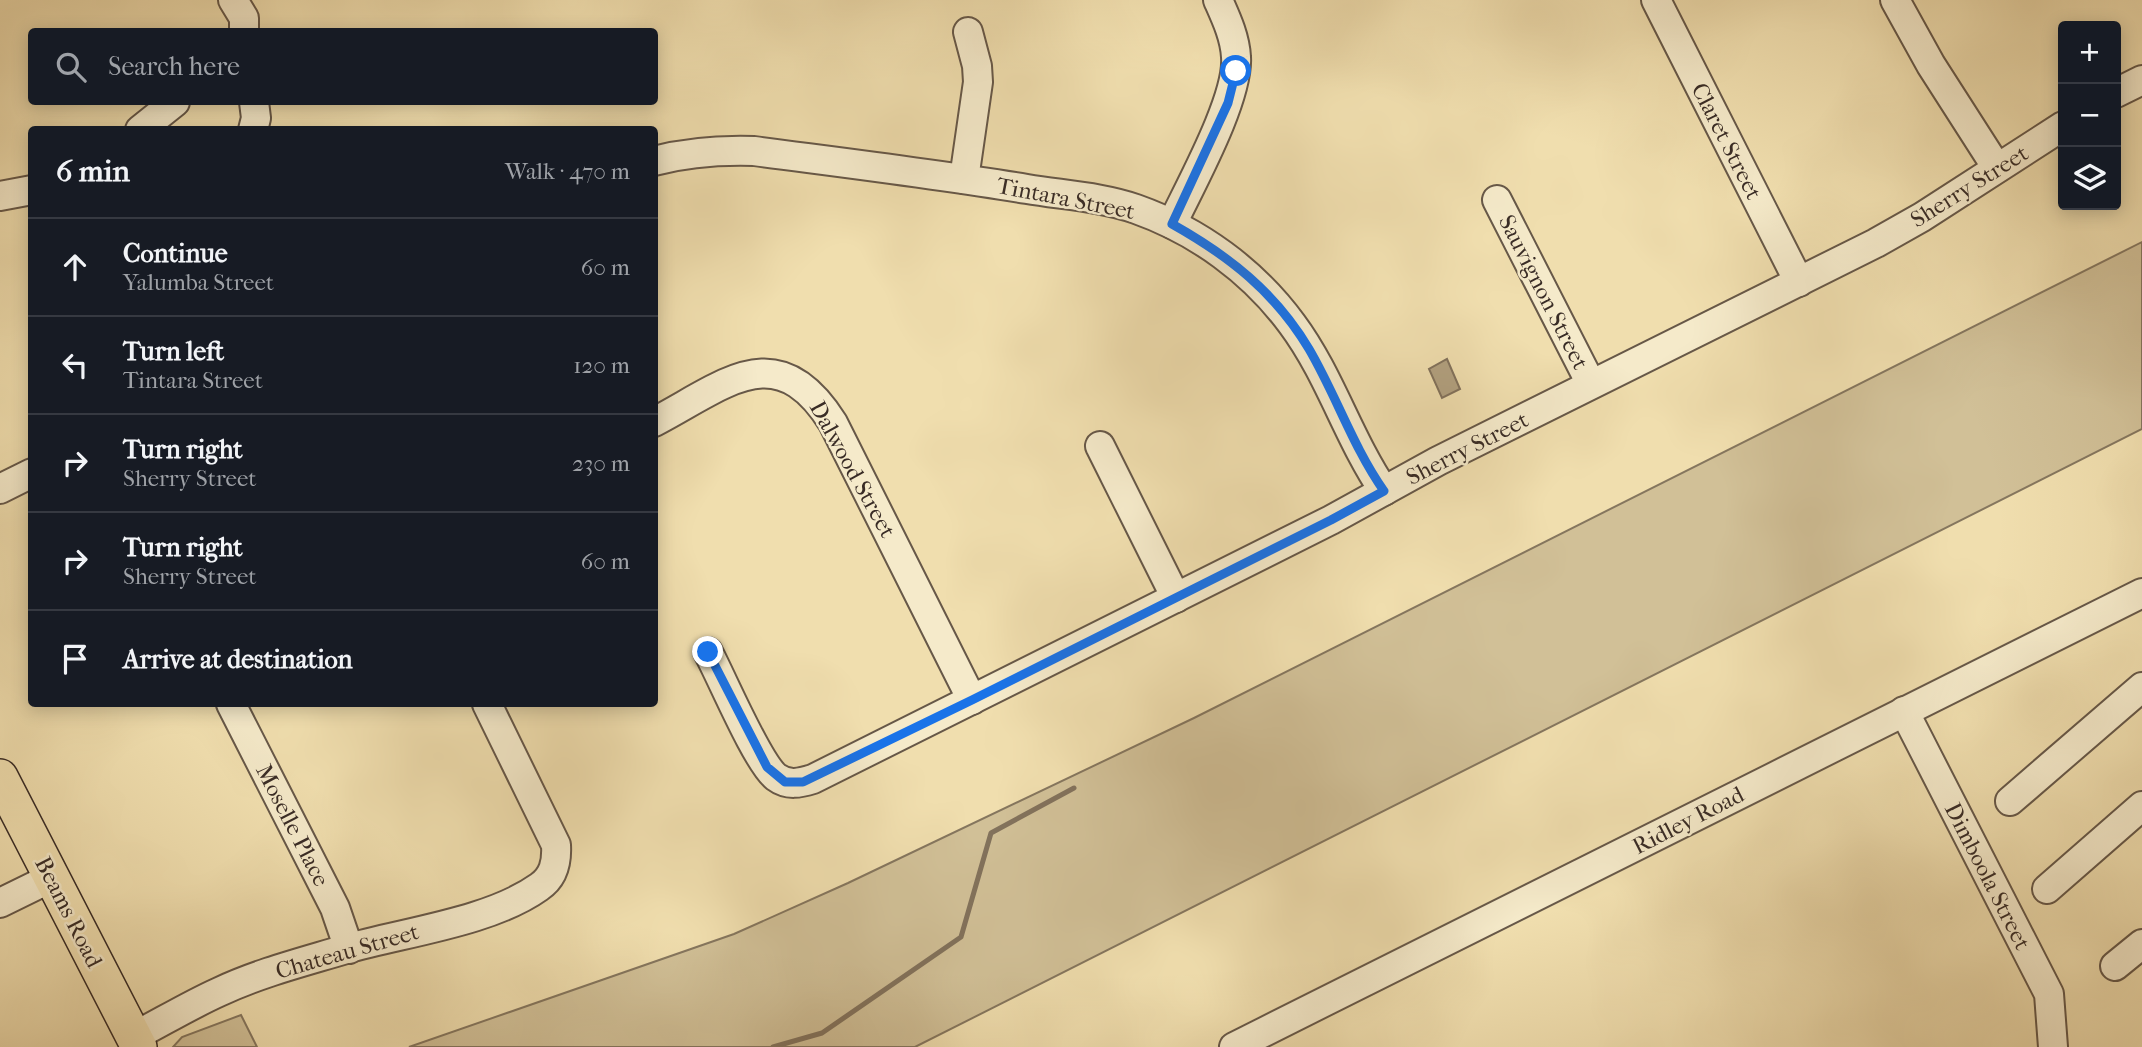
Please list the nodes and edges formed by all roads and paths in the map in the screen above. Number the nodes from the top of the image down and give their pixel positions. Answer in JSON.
{"nodes":[{"id":1,"x":233,"y":0,"type":"edge"},
{"id":2,"x":1219,"y":0,"type":"edge"},
{"id":3,"x":1656,"y":0,"type":"edge"},
{"id":4,"x":1895,"y":0,"type":"edge"},
{"id":5,"x":244,"y":28,"type":"edge"},
{"id":6,"x":968,"y":32,"type":"dead end"},
{"id":7,"x":2142,"y":80,"type":"edge"},
{"id":8,"x":2121,"y":90,"type":"edge"},
{"id":9,"x":254,"y":105,"type":"edge"},
{"id":10,"x":254,"y":126,"type":"edge"},
{"id":11,"x":2058,"y":129,"type":"edge"},
{"id":12,"x":658,"y":160,"type":"edge"},
{"id":13,"x":1997,"y":168,"type":"junction"},
{"id":14,"x":964,"y":179,"type":"junction"},
{"id":15,"x":28,"y":191,"type":"edge"},
{"id":16,"x":0,"y":196,"type":"edge"},
{"id":17,"x":1497,"y":200,"type":"dead end"},
{"id":18,"x":1172,"y":224,"type":"junction"},
{"id":19,"x":1799,"y":282,"type":"junction"},
{"id":20,"x":1591,"y":384,"type":"junction"},
{"id":21,"x":658,"y":420,"type":"edge"},
{"id":22,"x":1100,"y":446,"type":"dead end"},
{"id":23,"x":28,"y":475,"type":"edge"},
{"id":24,"x":0,"y":489,"type":"edge"},
{"id":25,"x":1384,"y":491,"type":"junction"},
{"id":26,"x":1176,"y":598,"type":"junction"},
{"id":27,"x":2138,"y":605,"type":"edge"},
{"id":28,"x":708,"y":652,"type":"dead end"},
{"id":29,"x":2142,"y":687,"type":"edge"},
{"id":30,"x":972,"y":700,"type":"junction"},
{"id":31,"x":233,"y":707,"type":"edge"},
{"id":32,"x":488,"y":707,"type":"edge"},
{"id":33,"x":1904,"y":711,"type":"junction"},
{"id":34,"x":0,"y":777,"type":"edge"},
{"id":35,"x":2010,"y":801,"type":"dead end"},
{"id":36,"x":2142,"y":806,"type":"edge"},
{"id":37,"x":51,"y":878,"type":"junction"},
{"id":38,"x":2047,"y":889,"type":"dead end"},
{"id":39,"x":0,"y":903,"type":"edge"},
{"id":40,"x":2142,"y":944,"type":"edge"},
{"id":41,"x":349,"y":949,"type":"junction"},
{"id":42,"x":2115,"y":967,"type":"dead end"},
{"id":43,"x":136,"y":1042,"type":"edge"},
{"id":44,"x":1234,"y":1047,"type":"edge"},
{"id":45,"x":2053,"y":1047,"type":"edge"}],
"edges":[{"from":1,"to":5,"type":"street"},
{"from":2,"to":18,"type":"street"},
{"from":3,"to":19,"type":"street","name":"Claret Street"},
{"from":4,"to":13,"type":"street"},
{"from":6,"to":14,"type":"street"},
{"from":7,"to":8,"type":"street"},
{"from":9,"to":10,"type":"street"},
{"from":11,"to":13,"type":"street","name":"Sherry Street"},
{"from":12,"to":14,"type":"street","name":"Tintara Street"},
{"from":13,"to":19,"type":"street","name":"Sherry Street"},
{"from":14,"to":18,"type":"street","name":"Tintara Street"},
{"from":15,"to":16,"type":"street"},
{"from":17,"to":20,"type":"street","name":"Sauvignon Street"},
{"from":18,"to":25,"type":"street","name":"Tintara Street"},
{"from":19,"to":20,"type":"street","name":"Sherry Street"},
{"from":20,"to":25,"type":"street","name":"Sherry Street"},
{"from":21,"to":30,"type":"street","name":"Dalwood Street"},
{"from":22,"to":26,"type":"street"},
{"from":23,"to":24,"type":"street"},
{"from":25,"to":26,"type":"street","name":"Sherry Street"},
{"from":26,"to":30,"type":"street","name":"Sherry Street"},
{"from":27,"to":33,"type":"street","name":"Ridley Road"},
{"from":28,"to":30,"type":"street","name":"Sherry Street"},
{"from":29,"to":35,"type":"street"},
{"from":31,"to":41,"type":"street","name":"Moselle Place"},
{"from":32,"to":41,"type":"street","name":"Chateau Street"},
{"from":33,"to":44,"type":"street","name":"Ridley Road"},
{"from":33,"to":45,"type":"street","name":"Dimboola Street"},
{"from":34,"to":37,"type":"main road","name":"Beams Road"},
{"from":36,"to":38,"type":"street"},
{"from":37,"to":39,"type":"street"},
{"from":37,"to":43,"type":"main road","name":"Beams Road"},
{"from":40,"to":42,"type":"street"},
{"from":41,"to":43,"type":"street","name":"Chateau Street"}]}
